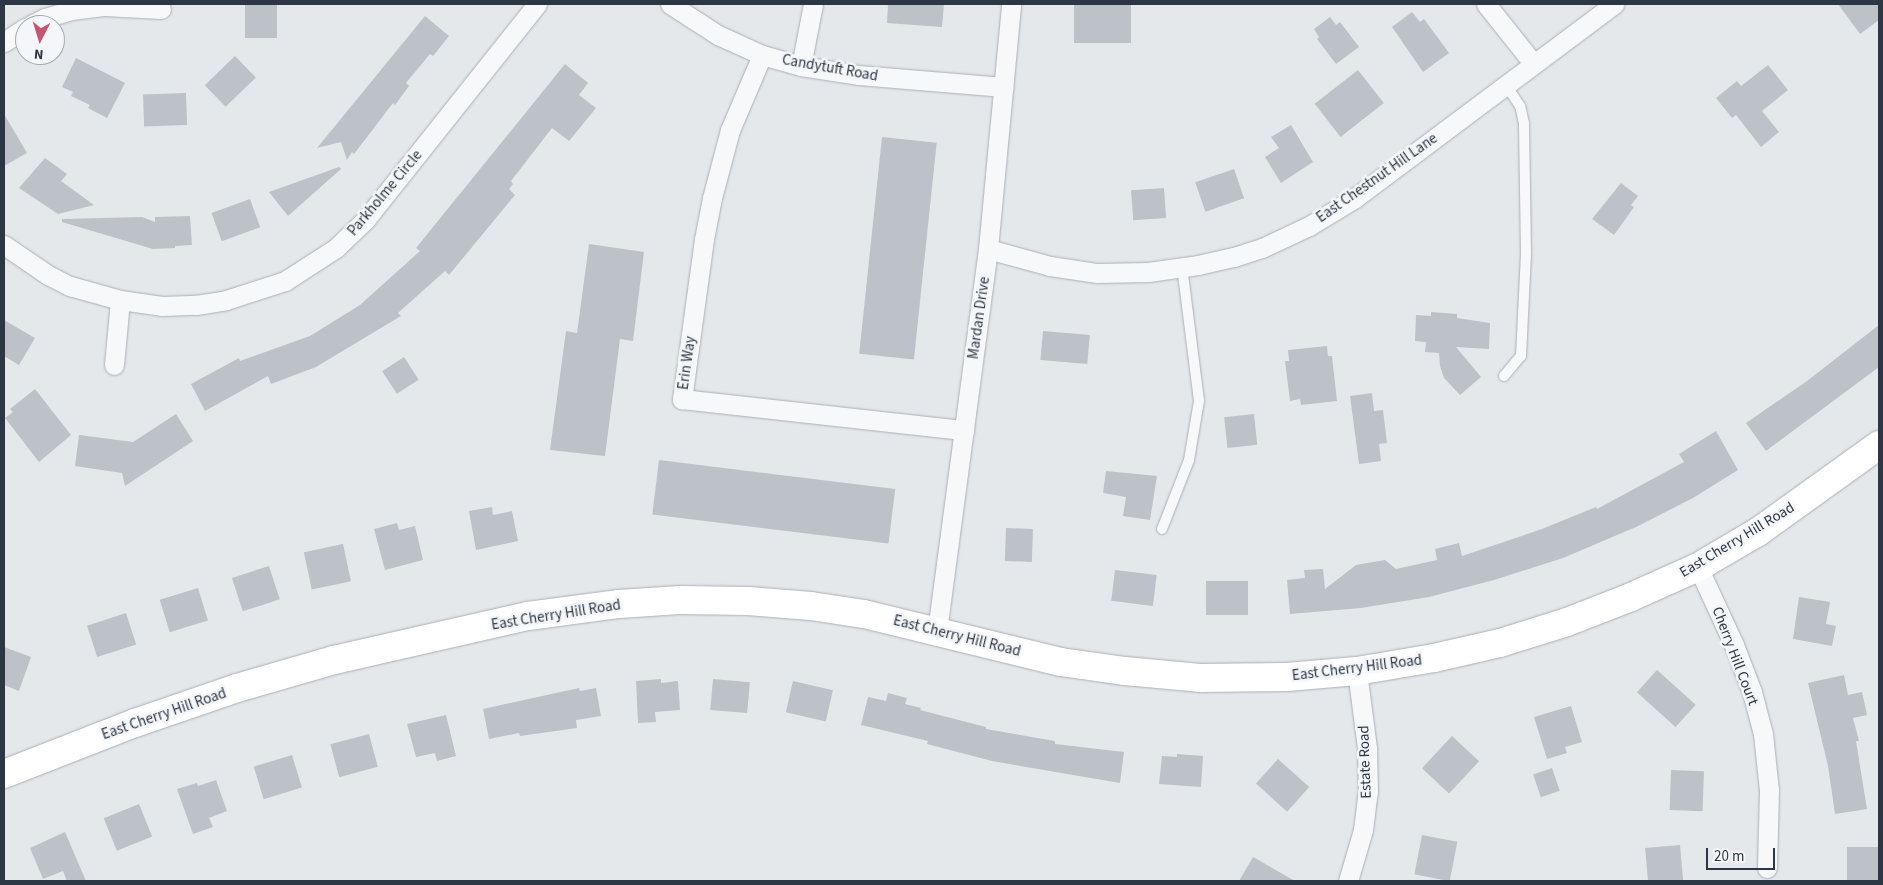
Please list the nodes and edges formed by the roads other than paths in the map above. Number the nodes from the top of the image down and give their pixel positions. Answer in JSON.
{"nodes":[{"id":1,"x":537,"y":4,"type":"edge"},
{"id":2,"x":670,"y":4,"type":"edge"},
{"id":3,"x":813,"y":4,"type":"edge"},
{"id":4,"x":1011,"y":4,"type":"edge"},
{"id":5,"x":1486,"y":4,"type":"edge"},
{"id":6,"x":1614,"y":4,"type":"edge"},
{"id":7,"x":162,"y":9,"type":"dead end"},
{"id":8,"x":55,"y":15,"type":"edge"},
{"id":9,"x":15,"y":35,"type":"edge"},
{"id":10,"x":4,"y":42,"type":"edge"},
{"id":11,"x":762,"y":55,"type":"junction"},
{"id":12,"x":1533,"y":63,"type":"junction"},
{"id":13,"x":801,"y":66,"type":"junction"},
{"id":14,"x":1505,"y":84,"type":"junction"},
{"id":15,"x":1004,"y":87,"type":"junction"},
{"id":16,"x":4,"y":245,"type":"edge"},
{"id":17,"x":988,"y":249,"type":"junction"},
{"id":18,"x":1182,"y":267,"type":"junction"},
{"id":19,"x":120,"y":300,"type":"junction"},
{"id":20,"x":114,"y":365,"type":"dead end"},
{"id":21,"x":1504,"y":376,"type":"dead end"},
{"id":22,"x":964,"y":430,"type":"junction"},
{"id":23,"x":1879,"y":445,"type":"edge"},
{"id":24,"x":1162,"y":529,"type":"dead end"},
{"id":25,"x":1698,"y":567,"type":"junction"},
{"id":26,"x":937,"y":631,"type":"junction"},
{"id":27,"x":1357,"y":671,"type":"junction"},
{"id":28,"x":4,"y":774,"type":"edge"},
{"id":29,"x":1767,"y":868,"type":"dead end"},
{"id":30,"x":1348,"y":881,"type":"edge"}],
"edges":[{"from":1,"to":19,"type":"street","name":"Parkholme Circle"},
{"from":2,"to":11,"type":"street","name":"Candytuft Road"},
{"from":3,"to":13,"type":"street"},
{"from":4,"to":15,"type":"street","name":"Mardan Drive"},
{"from":5,"to":12,"type":"street"},
{"from":6,"to":12,"type":"street","name":"East Chestnut Hill Lane"},
{"from":7,"to":8,"type":"street"},
{"from":9,"to":10,"type":"street"},
{"from":11,"to":13,"type":"street","name":"Candytuft Road"},
{"from":11,"to":22,"type":"street","name":"Erin Way"},
{"from":12,"to":14,"type":"street","name":"East Chestnut Hill Lane"},
{"from":13,"to":15,"type":"street","name":"Candytuft Road"},
{"from":14,"to":18,"type":"street","name":"East Chestnut Hill Lane"},
{"from":14,"to":21,"type":"lane"},
{"from":15,"to":17,"type":"street","name":"Mardan Drive"},
{"from":16,"to":19,"type":"street","name":"Parkholme Circle"},
{"from":17,"to":18,"type":"street","name":"East Chestnut Hill Lane"},
{"from":17,"to":22,"type":"street","name":"Mardan Drive"},
{"from":18,"to":24,"type":"lane"},
{"from":19,"to":20,"type":"street"},
{"from":22,"to":26,"type":"street","name":"Mardan Drive"},
{"from":23,"to":25,"type":"main road","name":"East Cherry Hill Road"},
{"from":25,"to":27,"type":"main road","name":"East Cherry Hill Road"},
{"from":25,"to":29,"type":"street","name":"Cherry Hill Court"},
{"from":26,"to":27,"type":"main road","name":"East Cherry Hill Road"},
{"from":26,"to":28,"type":"main road","name":"East Cherry Hill Road"},
{"from":27,"to":30,"type":"street","name":"Estate Road"}]}
